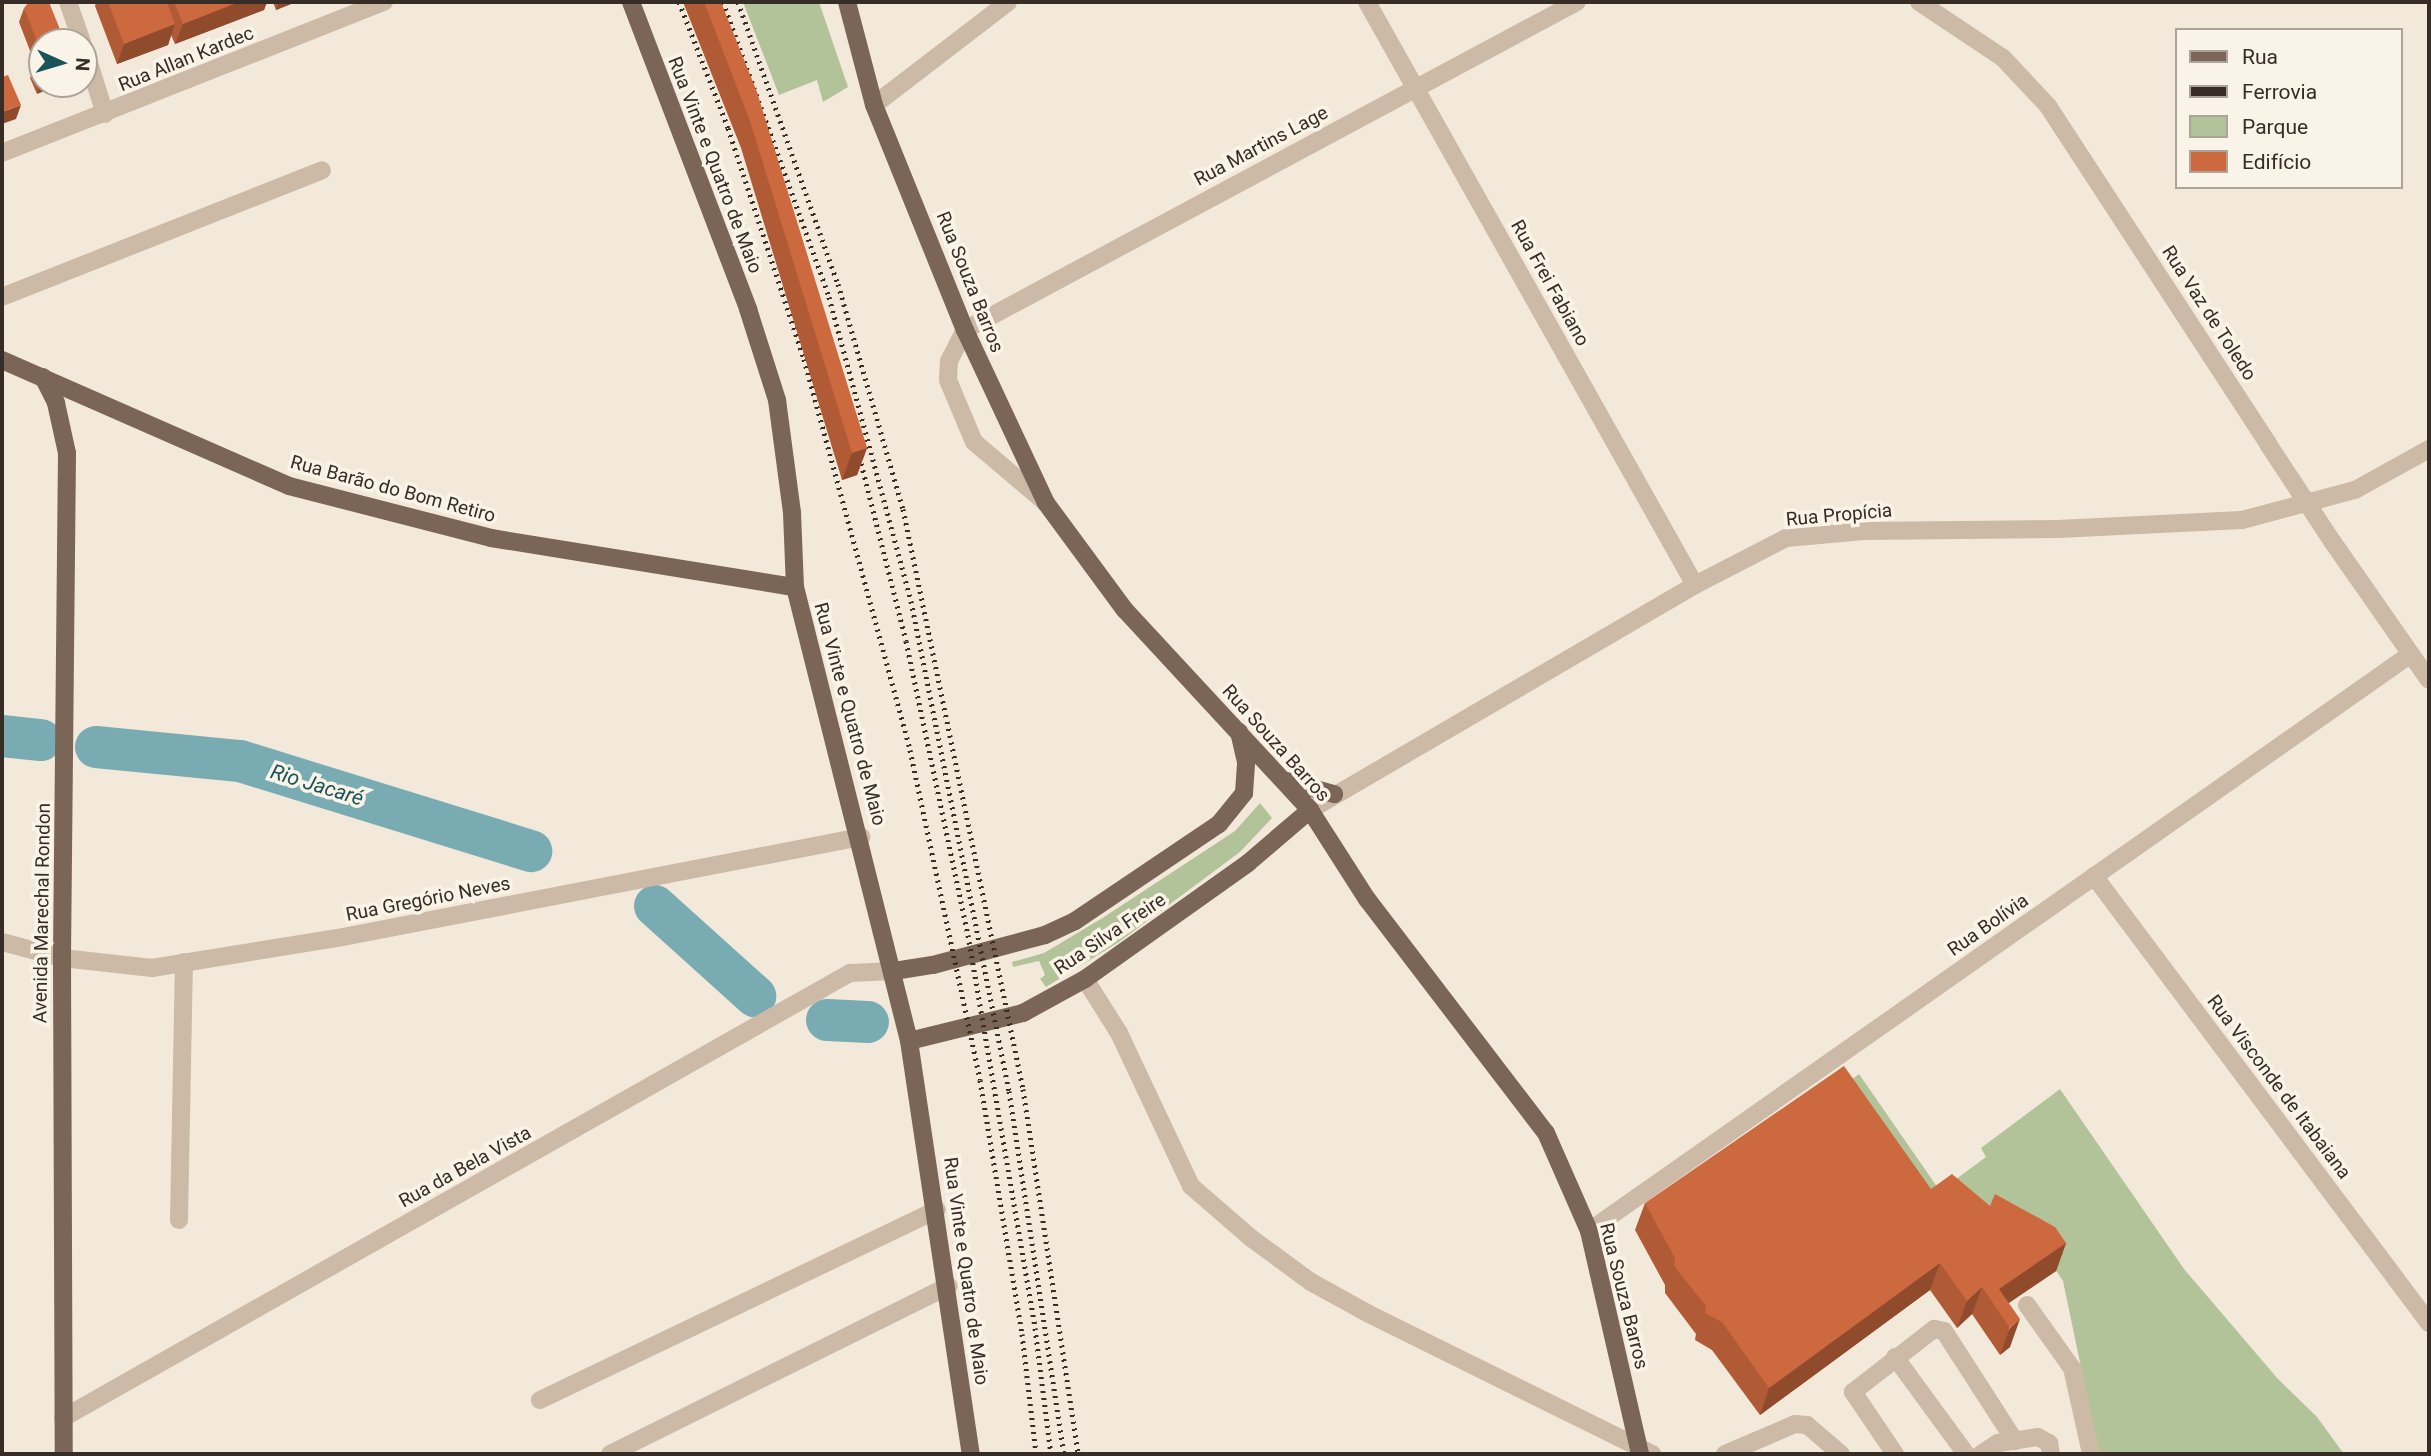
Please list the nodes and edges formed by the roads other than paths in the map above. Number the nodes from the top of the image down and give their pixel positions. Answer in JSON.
{"nodes":[{"id":1,"x":68,"y":2,"type":"edge"},
{"id":2,"x":384,"y":2,"type":"edge"},
{"id":3,"x":631,"y":2,"type":"edge"},
{"id":4,"x":847,"y":2,"type":"edge"},
{"id":5,"x":1008,"y":2,"type":"edge"},
{"id":6,"x":1367,"y":2,"type":"edge"},
{"id":7,"x":1577,"y":2,"type":"edge"},
{"id":8,"x":1919,"y":2,"type":"edge"},
{"id":9,"x":77,"y":28,"type":"edge"},
{"id":10,"x":1416,"y":87,"type":"junction"},
{"id":11,"x":98,"y":92,"type":"edge"},
{"id":12,"x":874,"y":105,"type":"junction"},
{"id":13,"x":105,"y":114,"type":"junction"},
{"id":14,"x":2,"y":153,"type":"edge"},
{"id":15,"x":321,"y":170,"type":"dead end"},
{"id":16,"x":2,"y":297,"type":"edge"},
{"id":17,"x":965,"y":330,"type":"junction"},
{"id":18,"x":2,"y":360,"type":"edge"},
{"id":19,"x":43,"y":377,"type":"junction"},
{"id":20,"x":2429,"y":449,"type":"edge"},
{"id":21,"x":1046,"y":503,"type":"junction"},
{"id":22,"x":1695,"y":585,"type":"junction"},
{"id":23,"x":795,"y":587,"type":"junction"},
{"id":24,"x":2411,"y":654,"type":"junction"},
{"id":25,"x":2429,"y":680,"type":"edge"},
{"id":26,"x":1238,"y":728,"type":"junction"},
{"id":27,"x":1283,"y":779,"type":"junction"},
{"id":28,"x":1334,"y":794,"type":"junction"},
{"id":29,"x":1310,"y":810,"type":"junction"},
{"id":30,"x":861,"y":837,"type":"junction"},
{"id":31,"x":2094,"y":876,"type":"junction"},
{"id":32,"x":2,"y":942,"type":"edge"},
{"id":33,"x":62,"y":958,"type":"junction"},
{"id":34,"x":184,"y":962,"type":"junction"},
{"id":35,"x":894,"y":971,"type":"junction"},
{"id":36,"x":1085,"y":979,"type":"junction"},
{"id":37,"x":909,"y":1041,"type":"junction"},
{"id":38,"x":937,"y":1210,"type":"junction"},
{"id":39,"x":179,"y":1220,"type":"dead end"},
{"id":40,"x":1589,"y":1231,"type":"junction"},
{"id":41,"x":949,"y":1286,"type":"junction"},
{"id":42,"x":2027,"y":1305,"type":"dead end"},
{"id":43,"x":2429,"y":1323,"type":"edge"},
{"id":44,"x":1895,"y":1357,"type":"junction"},
{"id":45,"x":540,"y":1400,"type":"dead end"},
{"id":46,"x":63,"y":1418,"type":"junction"},
{"id":47,"x":2015,"y":1441,"type":"junction"},
{"id":48,"x":1644,"y":1452,"type":"edge"},
{"id":49,"x":1988,"y":1452,"type":"edge"},
{"id":50,"x":64,"y":1454,"type":"edge"},
{"id":51,"x":610,"y":1454,"type":"edge"},
{"id":52,"x":971,"y":1454,"type":"edge"},
{"id":53,"x":1725,"y":1454,"type":"edge"},
{"id":54,"x":1841,"y":1454,"type":"edge"},
{"id":55,"x":1895,"y":1454,"type":"edge"},
{"id":56,"x":1966,"y":1454,"type":"edge"},
{"id":57,"x":2051,"y":1454,"type":"edge"},
{"id":58,"x":2091,"y":1454,"type":"edge"}],
"edges":[{"from":1,"to":9,"type":"street"},
{"from":2,"to":13,"type":"street","name":"Rua Allan Kardec"},
{"from":3,"to":23,"type":"main road","name":"Rua Vinte e Quatro de Maio"},
{"from":4,"to":12,"type":"main road","name":"Rua Souza Barros"},
{"from":5,"to":12,"type":"street"},
{"from":6,"to":10,"type":"street","name":"Rua Frei Fabiano"},
{"from":7,"to":10,"type":"street","name":"Rua Martins Lage"},
{"from":8,"to":24,"type":"street","name":"Rua Vaz de Toledo","bridge":true},
{"from":10,"to":17,"type":"street","name":"Rua Martins Lage"},
{"from":10,"to":22,"type":"street","name":"Rua Frei Fabiano"},
{"from":11,"to":13,"type":"street"},
{"from":12,"to":17,"type":"main road","name":"Rua Souza Barros"},
{"from":13,"to":14,"type":"street","name":"Rua Allan Kardec"},
{"from":15,"to":16,"type":"street"},
{"from":17,"to":21,"type":"main road","name":"Rua Souza Barros"},
{"from":17,"to":21,"type":"street"},
{"from":18,"to":19,"type":"main road","name":"Rua Barão do Bom Retiro"},
{"from":19,"to":23,"type":"main road","name":"Rua Barão do Bom Retiro"},
{"from":19,"to":33,"type":"main road","name":"Avenida Marechal Rondon"},
{"from":20,"to":22,"type":"street","name":"Rua Propícia"},
{"from":21,"to":26,"type":"main road","name":"Rua Souza Barros"},
{"from":22,"to":28,"type":"street","name":"Rua Propícia"},
{"from":23,"to":30,"type":"main road","name":"Rua Vinte e Quatro de Maio"},
{"from":24,"to":25,"type":"street","name":"Rua Vaz de Toledo"},
{"from":24,"to":31,"type":"street","name":"Rua Bolívia"},
{"from":26,"to":27,"type":"main road","name":"Rua Souza Barros"},
{"from":26,"to":35,"type":"main road","name":"Rua Silva Freire"},
{"from":27,"to":28,"type":"main road"},
{"from":27,"to":29,"type":"main road","name":"Rua Souza Barros"},
{"from":28,"to":29,"type":"street","name":"Rua Propícia"},
{"from":29,"to":36,"type":"main road","name":"Rua Silva Freire"},
{"from":29,"to":40,"type":"main road","name":"Rua Souza Barros"},
{"from":30,"to":34,"type":"street","name":"Rua Gregório Neves"},
{"from":30,"to":35,"type":"main road","name":"Rua Vinte e Quatro de Maio"},
{"from":31,"to":40,"type":"street","name":"Rua Bolívia"},
{"from":31,"to":43,"type":"street","name":"Rua Visconde de Itabaiana"},
{"from":32,"to":33,"type":"street","name":"Rua Gregório Neves"},
{"from":33,"to":34,"type":"street","name":"Rua Gregório Neves"},
{"from":33,"to":46,"type":"main road","name":"Avenida Marechal Rondon"},
{"from":34,"to":39,"type":"street"},
{"from":35,"to":37,"type":"main road","name":"Rua Vinte e Quatro de Maio"},
{"from":35,"to":46,"type":"street","name":"Rua da Bela Vista"},
{"from":36,"to":37,"type":"main road","name":"Rua Silva Freire"},
{"from":36,"to":48,"type":"street"},
{"from":37,"to":38,"type":"main road","name":"Rua Vinte e Quatro de Maio"},
{"from":38,"to":41,"type":"main road","name":"Rua Vinte e Quatro de Maio"},
{"from":38,"to":45,"type":"street"},
{"from":40,"to":48,"type":"main road","name":"Rua Souza Barros"},
{"from":41,"to":51,"type":"street"},
{"from":41,"to":52,"type":"main road","name":"Rua Vinte e Quatro de Maio"},
{"from":42,"to":58,"type":"street"},
{"from":44,"to":47,"type":"street"},
{"from":44,"to":55,"type":"street"},
{"from":44,"to":56,"type":"street"},
{"from":46,"to":50,"type":"main road","name":"Avenida Marechal Rondon"},
{"from":47,"to":49,"type":"street"},
{"from":47,"to":57,"type":"street"},
{"from":53,"to":54,"type":"street"}]}
